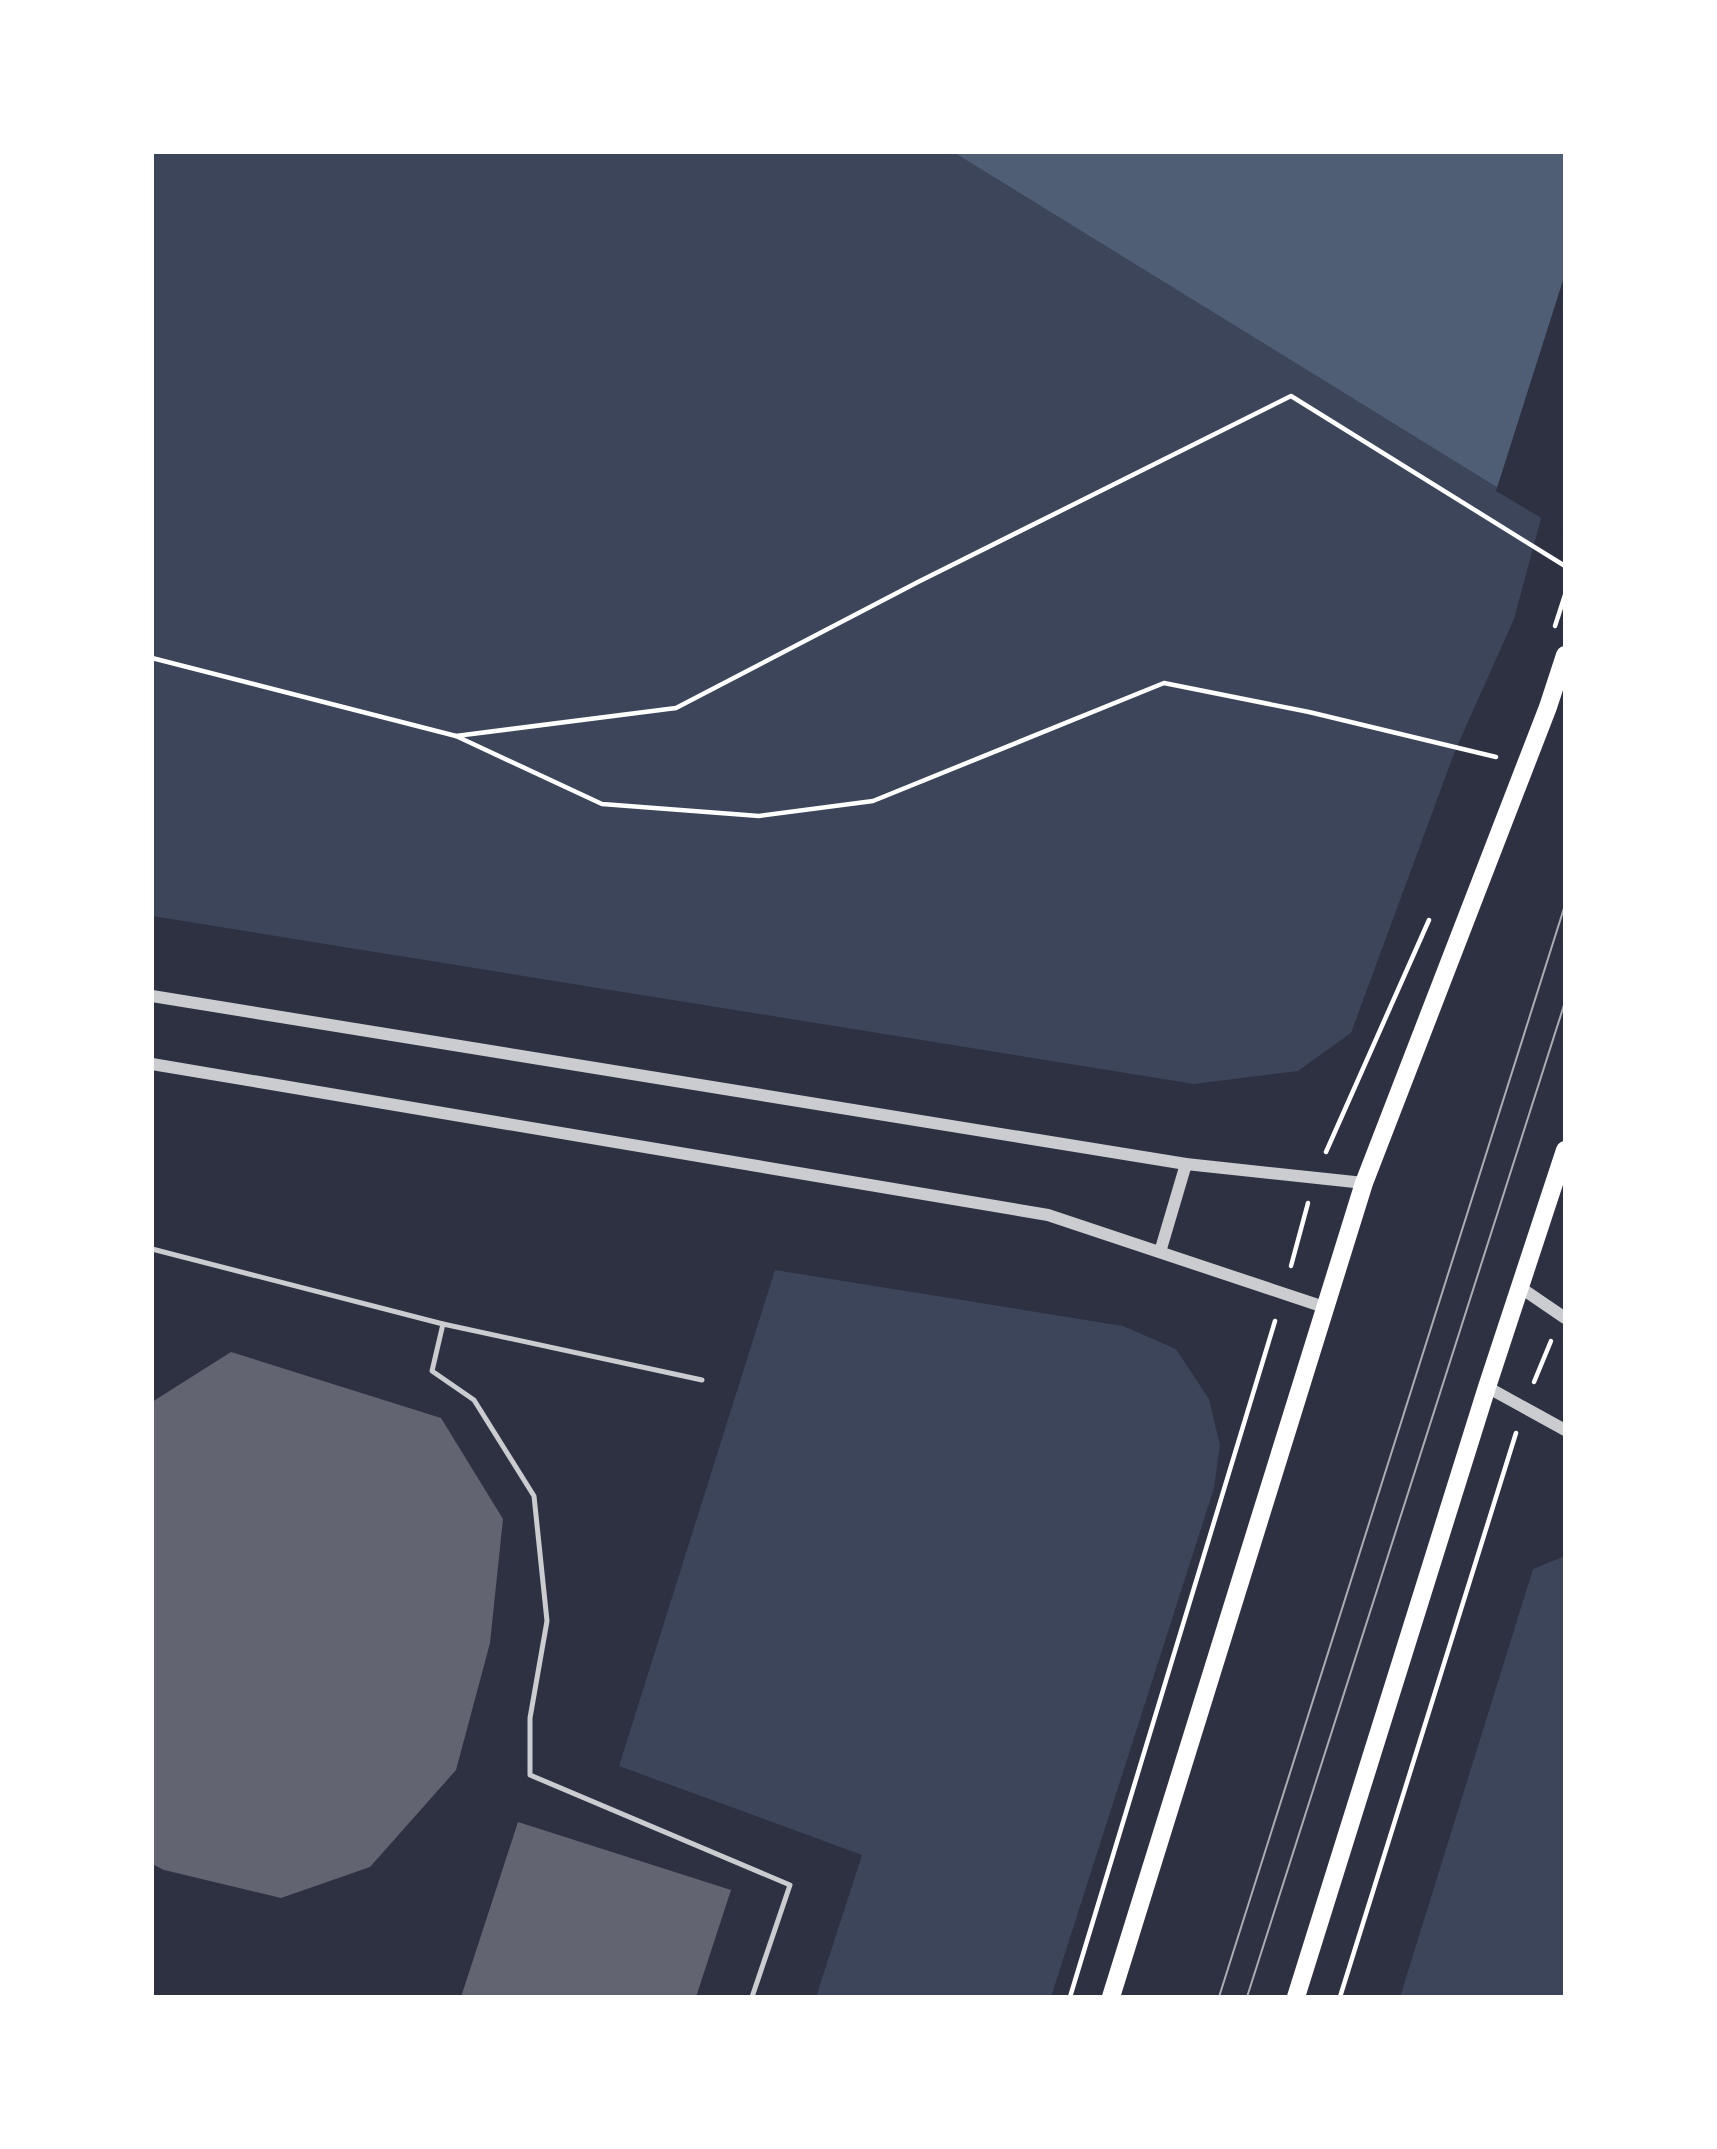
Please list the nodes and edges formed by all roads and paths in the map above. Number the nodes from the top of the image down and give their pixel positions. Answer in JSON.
{"nodes":[{"id":1,"x":1565,"y":566,"type":"edge"},
{"id":2,"x":1565,"y":655,"type":"edge"},
{"id":3,"x":152,"y":657,"type":"edge"},
{"id":4,"x":456,"y":736,"type":"junction"},
{"id":5,"x":1501,"y":758,"type":"dead end"},
{"id":6,"x":152,"y":996,"type":"edge"},
{"id":7,"x":152,"y":1064,"type":"edge"},
{"id":8,"x":1565,"y":1150,"type":"edge"},
{"id":9,"x":1186,"y":1164,"type":"junction"},
{"id":10,"x":1364,"y":1183,"type":"junction"},
{"id":11,"x":152,"y":1249,"type":"edge"},
{"id":12,"x":1160,"y":1252,"type":"junction"},
{"id":13,"x":1521,"y":1288,"type":"junction"},
{"id":14,"x":1324,"y":1307,"type":"junction"},
{"id":15,"x":1563,"y":1317,"type":"edge"},
{"id":16,"x":443,"y":1324,"type":"junction"},
{"id":17,"x":702,"y":1380,"type":"dead end"},
{"id":18,"x":1487,"y":1387,"type":"junction"},
{"id":19,"x":1524,"y":1408,"type":"junction"},
{"id":20,"x":1565,"y":1430,"type":"edge"},
{"id":21,"x":752,"y":1997,"type":"edge"},
{"id":22,"x":1111,"y":1997,"type":"edge"},
{"id":23,"x":1296,"y":1997,"type":"edge"},
{"id":24,"x":1340,"y":1997,"type":"edge"}],
"edges":[{"from":1,"to":4,"type":"path"},
{"from":2,"to":10,"type":"main road"},
{"from":3,"to":4,"type":"path"},
{"from":4,"to":5,"type":"path"},
{"from":6,"to":9,"type":"street"},
{"from":7,"to":12,"type":"street"},
{"from":8,"to":13,"type":"main road"},
{"from":9,"to":10,"type":"street"},
{"from":9,"to":12,"type":"street"},
{"from":10,"to":14,"type":"main road"},
{"from":11,"to":16,"type":"lane"},
{"from":12,"to":14,"type":"street"},
{"from":13,"to":15,"type":"street"},
{"from":13,"to":18,"type":"main road"},
{"from":14,"to":22,"type":"main road"},
{"from":15,"to":19,"type":"path"},
{"from":16,"to":17,"type":"lane"},
{"from":16,"to":21,"type":"lane"},
{"from":18,"to":19,"type":"street"},
{"from":18,"to":23,"type":"main road"},
{"from":19,"to":20,"type":"street"},
{"from":19,"to":24,"type":"path"}]}
